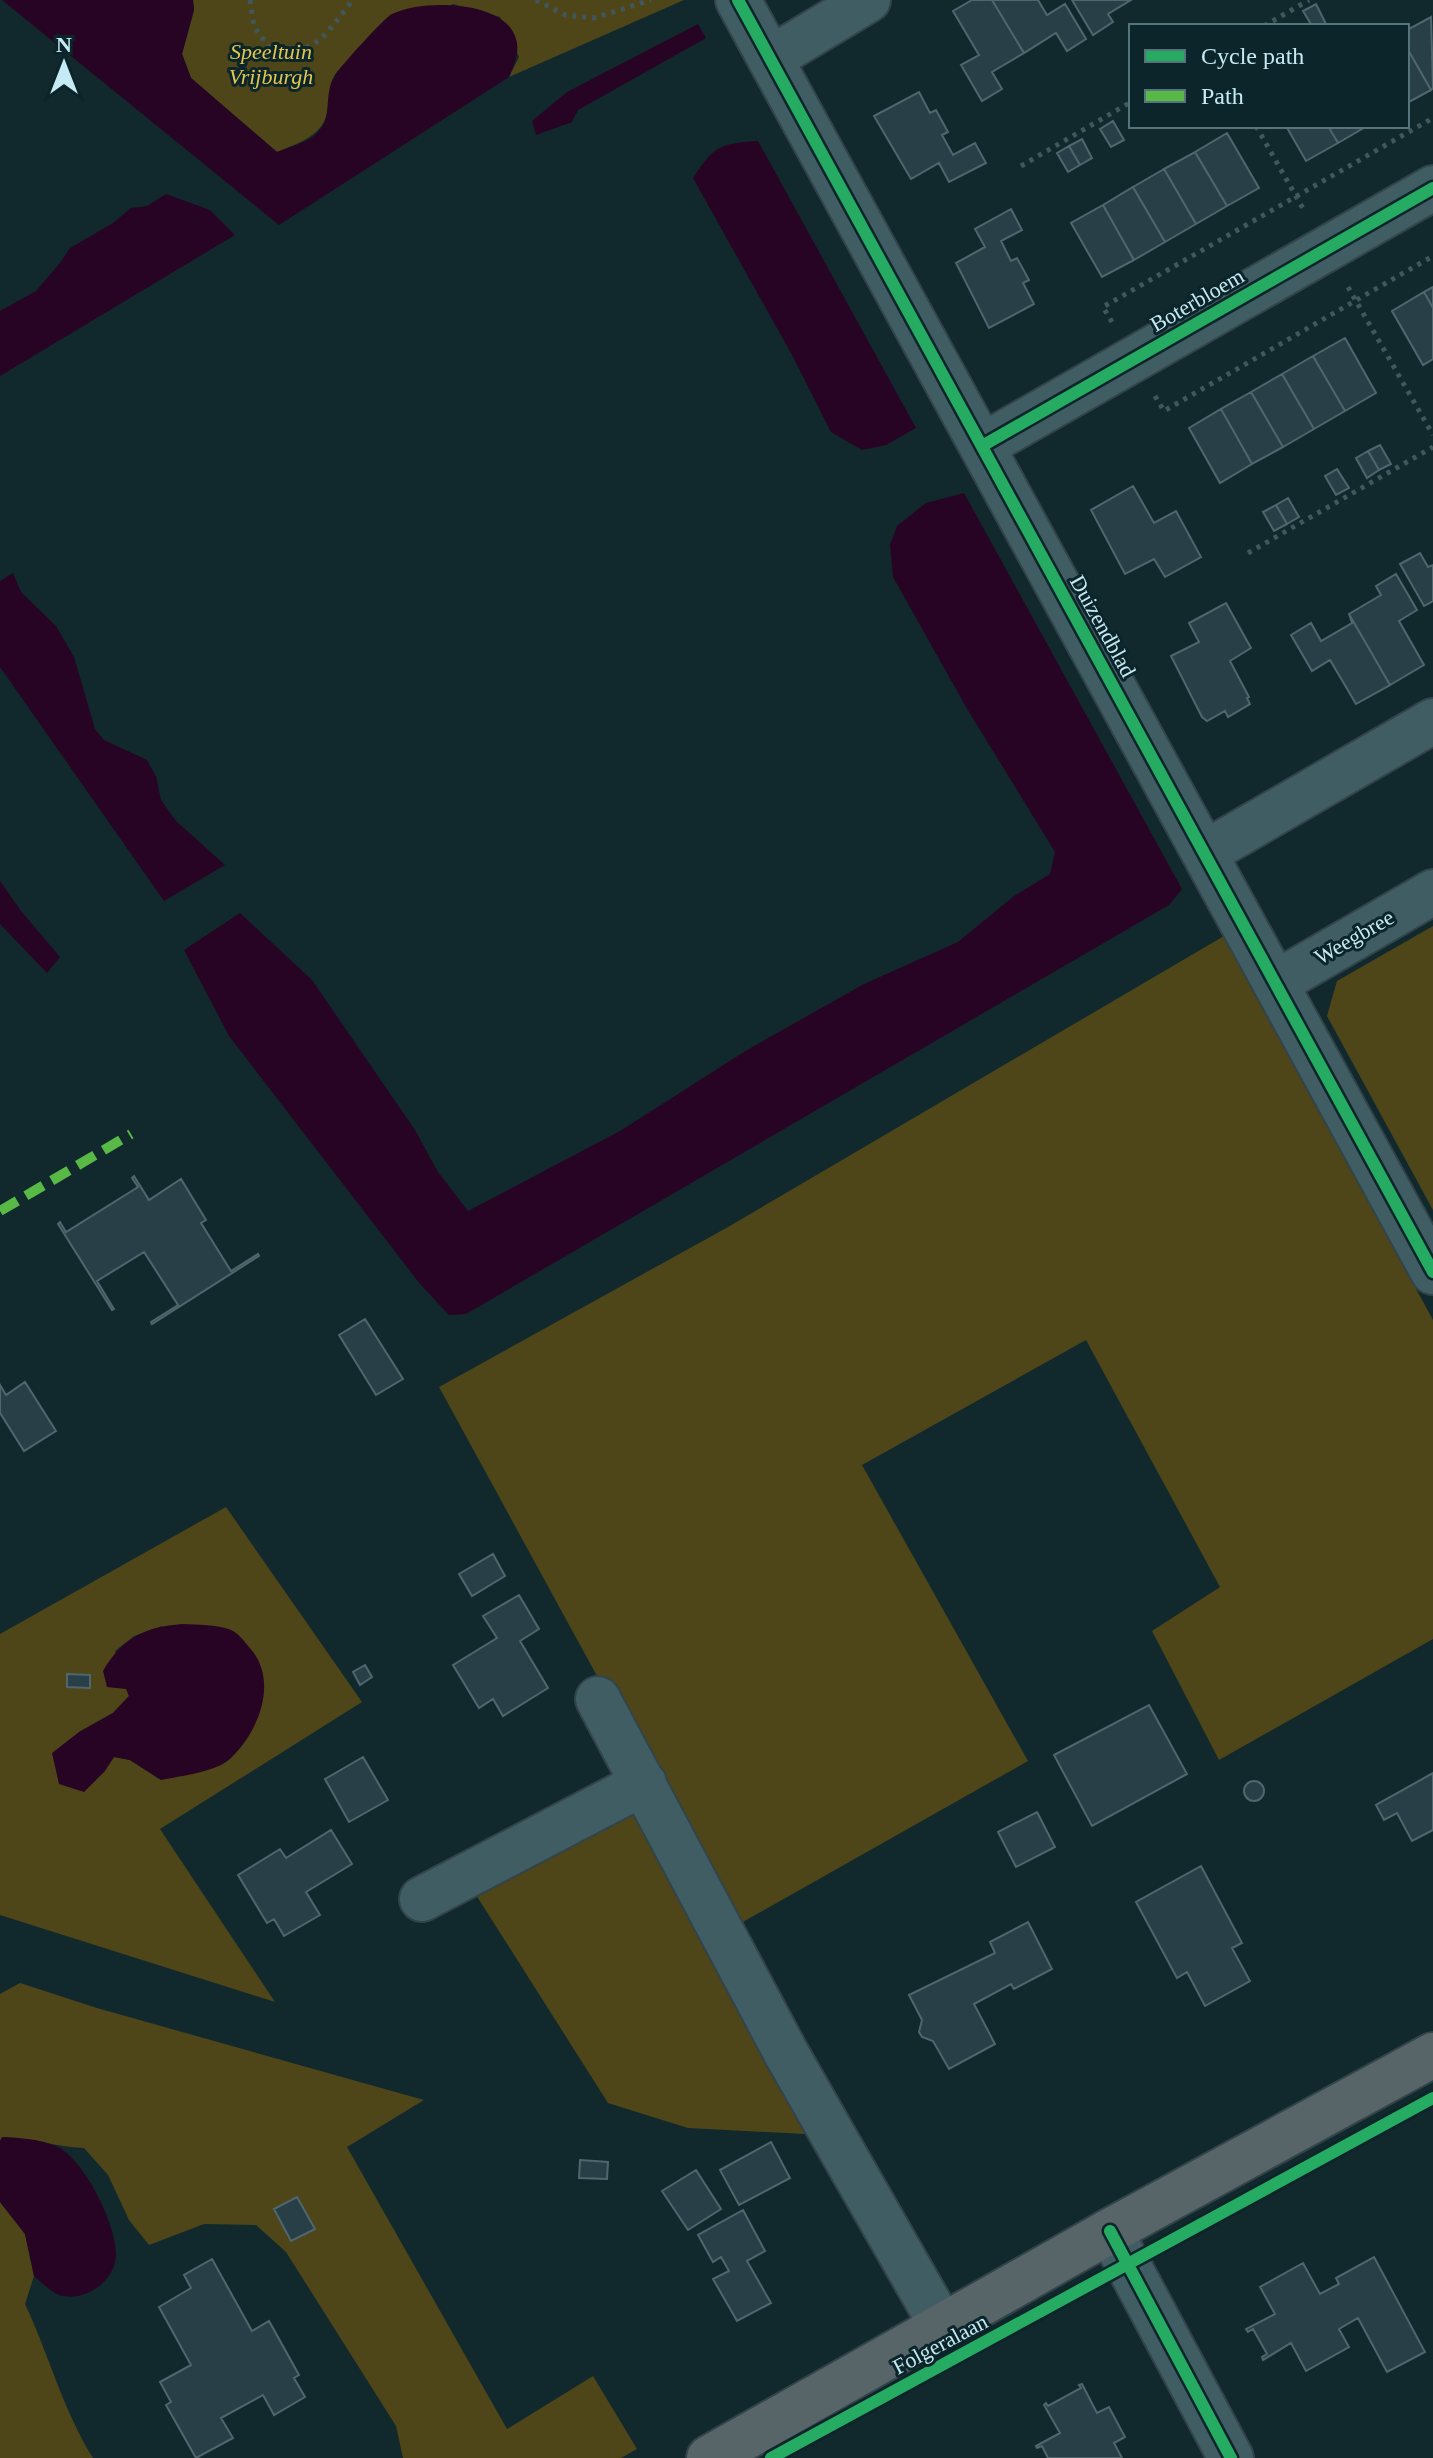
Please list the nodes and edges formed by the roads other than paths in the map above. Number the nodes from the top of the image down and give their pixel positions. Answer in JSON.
{"nodes":[{"id":1,"x":738,"y":0,"type":"edge"},
{"id":2,"x":868,"y":0,"type":"edge"},
{"id":3,"x":770,"y":59,"type":"junction"},
{"id":4,"x":1433,"y":188,"type":"edge"},
{"id":5,"x":982,"y":446,"type":"junction"},
{"id":6,"x":1433,"y":721,"type":"edge"},
{"id":7,"x":1205,"y":853,"type":"junction"},
{"id":8,"x":1433,"y":892,"type":"edge"},
{"id":9,"x":1276,"y":983,"type":"junction"},
{"id":10,"x":1433,"y":1272,"type":"edge"},
{"id":11,"x":598,"y":1699,"type":"dead end"},
{"id":12,"x":644,"y":1783,"type":"junction"},
{"id":13,"x":422,"y":1899,"type":"dead end"},
{"id":14,"x":1433,"y":2055,"type":"edge"},
{"id":15,"x":1110,"y":2231,"type":"junction"},
{"id":16,"x":942,"y":2326,"type":"junction"},
{"id":17,"x":709,"y":2458,"type":"edge"},
{"id":18,"x":1231,"y":2458,"type":"edge"}],
"edges":[{"from":1,"to":3,"type":"street","name":"Duizendblad"},
{"from":2,"to":3,"type":"street"},
{"from":3,"to":5,"type":"street","name":"Duizendblad"},
{"from":4,"to":5,"type":"street","name":"Boterbloem"},
{"from":5,"to":7,"type":"street","name":"Duizendblad"},
{"from":6,"to":7,"type":"street"},
{"from":7,"to":9,"type":"street","name":"Duizendblad"},
{"from":8,"to":9,"type":"street","name":"Weegbree"},
{"from":9,"to":10,"type":"street","name":"Duizendblad"},
{"from":11,"to":12,"type":"street"},
{"from":12,"to":13,"type":"street"},
{"from":12,"to":16,"type":"street"},
{"from":14,"to":15,"type":"main road","name":"Folgeralaan"},
{"from":15,"to":16,"type":"main road","name":"Folgeralaan"},
{"from":15,"to":18,"type":"street"},
{"from":16,"to":17,"type":"main road","name":"Folgeralaan"}]}
